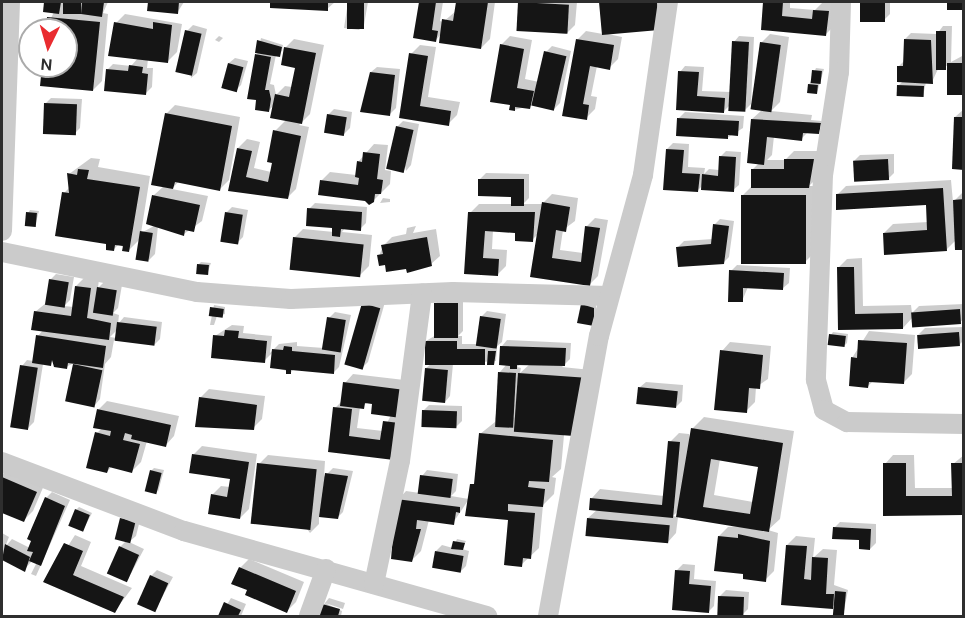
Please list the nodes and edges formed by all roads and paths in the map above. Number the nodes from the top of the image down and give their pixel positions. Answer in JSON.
{"nodes":[{"id":1,"x":10,"y":2,"type":"edge"},
{"id":2,"x":668,"y":2,"type":"edge"},
{"id":3,"x":840,"y":2,"type":"edge"},
{"id":4,"x":2,"y":231,"type":"edge"},
{"id":5,"x":2,"y":252,"type":"edge"},
{"id":6,"x":422,"y":293,"type":"junction"},
{"id":7,"x":609,"y":296,"type":"junction"},
{"id":8,"x":963,"y":424,"type":"edge"},
{"id":9,"x":2,"y":462,"type":"edge"},
{"id":10,"x":326,"y":569,"type":"junction"},
{"id":11,"x":374,"y":584,"type":"junction"},
{"id":12,"x":309,"y":616,"type":"edge"},
{"id":13,"x":487,"y":616,"type":"edge"},
{"id":14,"x":548,"y":616,"type":"edge"}],
"edges":[{"from":1,"to":4,"type":"street"},
{"from":2,"to":7,"type":"street"},
{"from":3,"to":8,"type":"street"},
{"from":5,"to":6,"type":"street"},
{"from":6,"to":7,"type":"street"},
{"from":6,"to":11,"type":"street"},
{"from":7,"to":14,"type":"street"},
{"from":9,"to":10,"type":"street"},
{"from":10,"to":11,"type":"street"},
{"from":10,"to":12,"type":"street"},
{"from":11,"to":13,"type":"street"}]}
